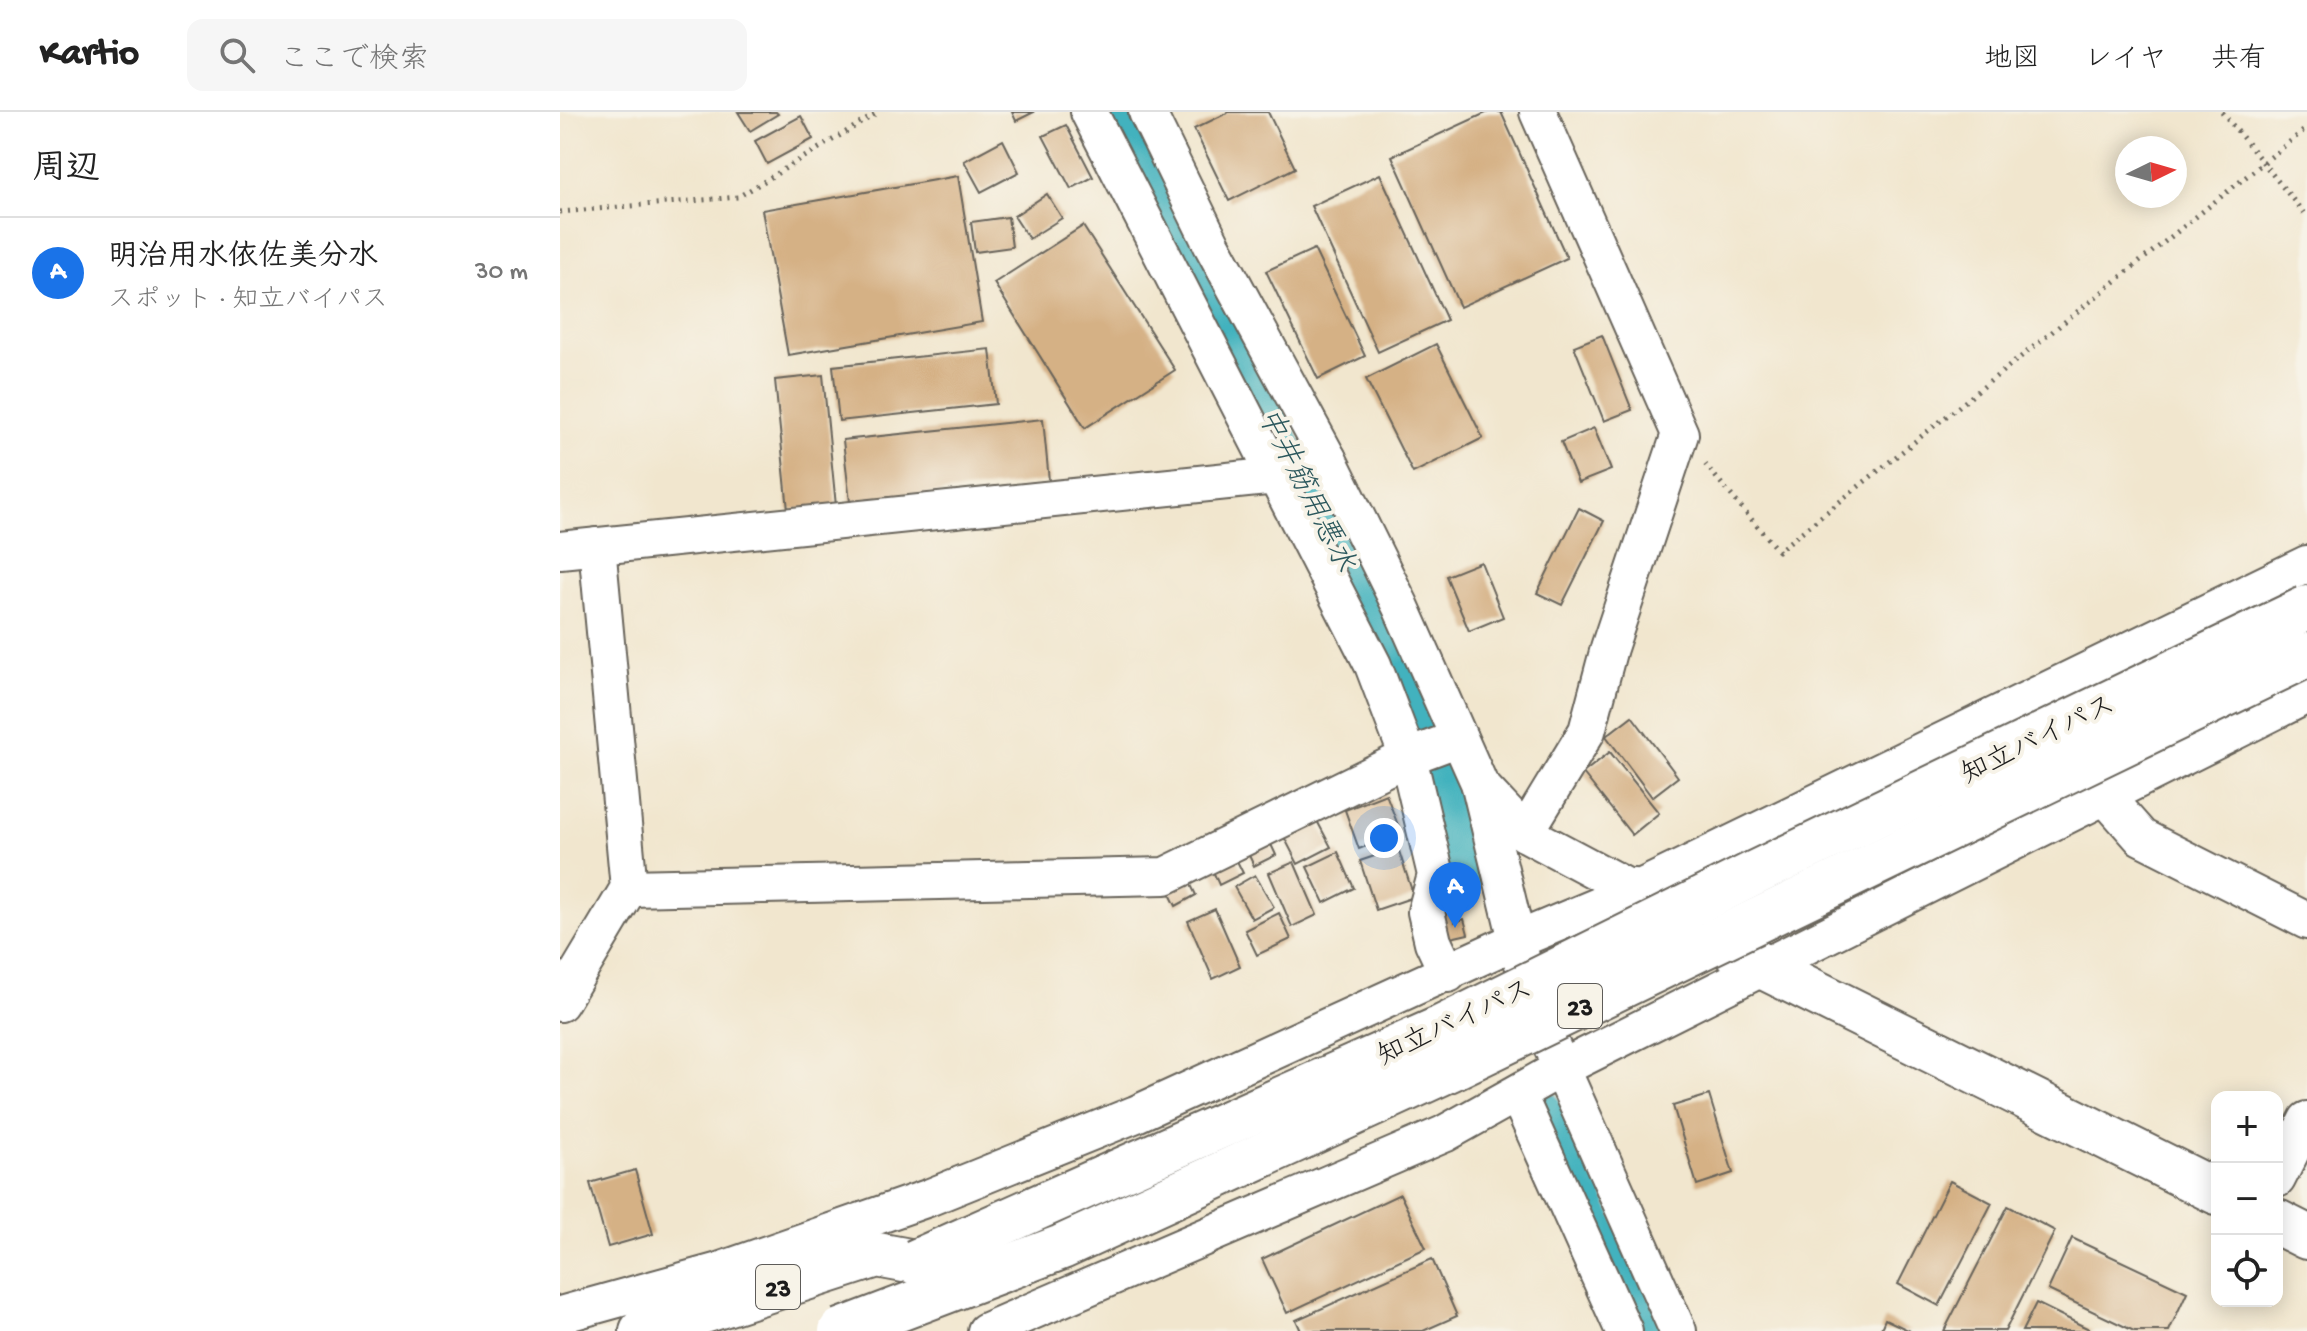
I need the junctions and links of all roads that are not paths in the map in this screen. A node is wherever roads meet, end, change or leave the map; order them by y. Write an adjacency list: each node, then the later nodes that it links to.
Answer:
1 (1089, 112): 5 (street)
2 (1147, 112): 4 (street)
3 (1538, 112): 16 (street)
4 (1328, 459): 5 (street); 13 (street)
5 (1276, 476): 6 (street); 13 (street)
6 (597, 546): 7 (street); 17 (street)
7 (560, 550)
8 (2307, 564): 11 (street)
9 (2307, 608): 31 (main road, 知立バイパス / 23, bridge)
10 (2307, 655): 35 (main road, 知立バイパス / 23, bridge)
11 (2043, 692): 15 (street); 18 (street)
12 (2307, 695): 15 (street)
13 (1433, 748): 14 (street); 17 (street); 22 (street)
14 (1480, 785): 16 (street); 20 (street)
15 (2103, 794): 19 (street); 21 (street)
16 (1525, 833): 18 (street)
17 (629, 888): 23 (street)
18 (1634, 891): 20 (street); 21 (main road)
19 (2307, 921)
20 (1515, 941): 22 (street); 24 (street)
21 (1764, 967): 24 (street); 28 (main road)
22 (1448, 974): 32 (street)
23 (560, 1003)
24 (1560, 1069): 25 (street); 38 (street)
25 (1518, 1095): 36 (street); 37 (street)
26 (2307, 1120): 27 (street)
27 (2283, 1167)
28 (2211, 1189)
29 (2283, 1225): 30 (main road)
30 (2307, 1237)
31 (915, 1262): 33 (main road, 23); 34 (main road, 知立バイパス / 23)
32 (560, 1315)
33 (642, 1331)
34 (713, 1331)
35 (841, 1331)
36 (986, 1331)
37 (1624, 1331)
38 (1678, 1331)

